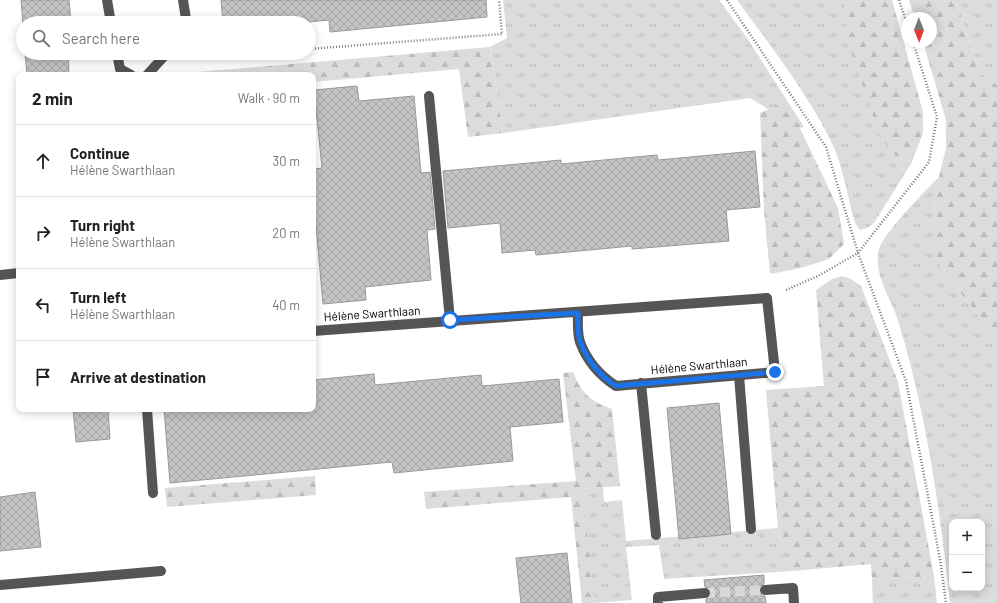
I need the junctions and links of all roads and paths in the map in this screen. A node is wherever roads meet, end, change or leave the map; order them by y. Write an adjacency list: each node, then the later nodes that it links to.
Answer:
1 (107, 0): 7 (street)
2 (183, 0): 8 (street)
3 (499, 0): 9 (path)
4 (727, 0): 16 (path)
5 (899, 0): 6 (path)
6 (903, 12)
7 (110, 16)
8 (186, 16)
9 (316, 48)
10 (915, 48): 16 (path)
11 (118, 60): 13 (street)
12 (161, 60): 14 (street)
13 (126, 72)
14 (150, 72)
15 (429, 96): 21 (street)
16 (858, 253): 19 (path); 35 (path)
17 (16, 273): 18 (street)
18 (0, 275)
19 (767, 298): 20 (street, Hélène Swarthlaan); 23 (street, Hélène Swarthlaan)
20 (578, 313): 21 (street, Hélène Swarthlaan); 24 (street, Hélène Swarthlaan)
21 (450, 320): 22 (street, Hélène Swarthlaan)
22 (316, 331)
23 (739, 375): 24 (street, Hélène Swarthlaan); 27 (street)
24 (641, 383): 28 (street)
25 (147, 412): 26 (street)
26 (152, 493)
27 (751, 529)
28 (656, 535)
29 (161, 571): 30 (street)
30 (0, 585)
31 (765, 590): 34 (street)
32 (705, 593): 33 (street)
33 (658, 603)
34 (794, 603)
35 (946, 603)

